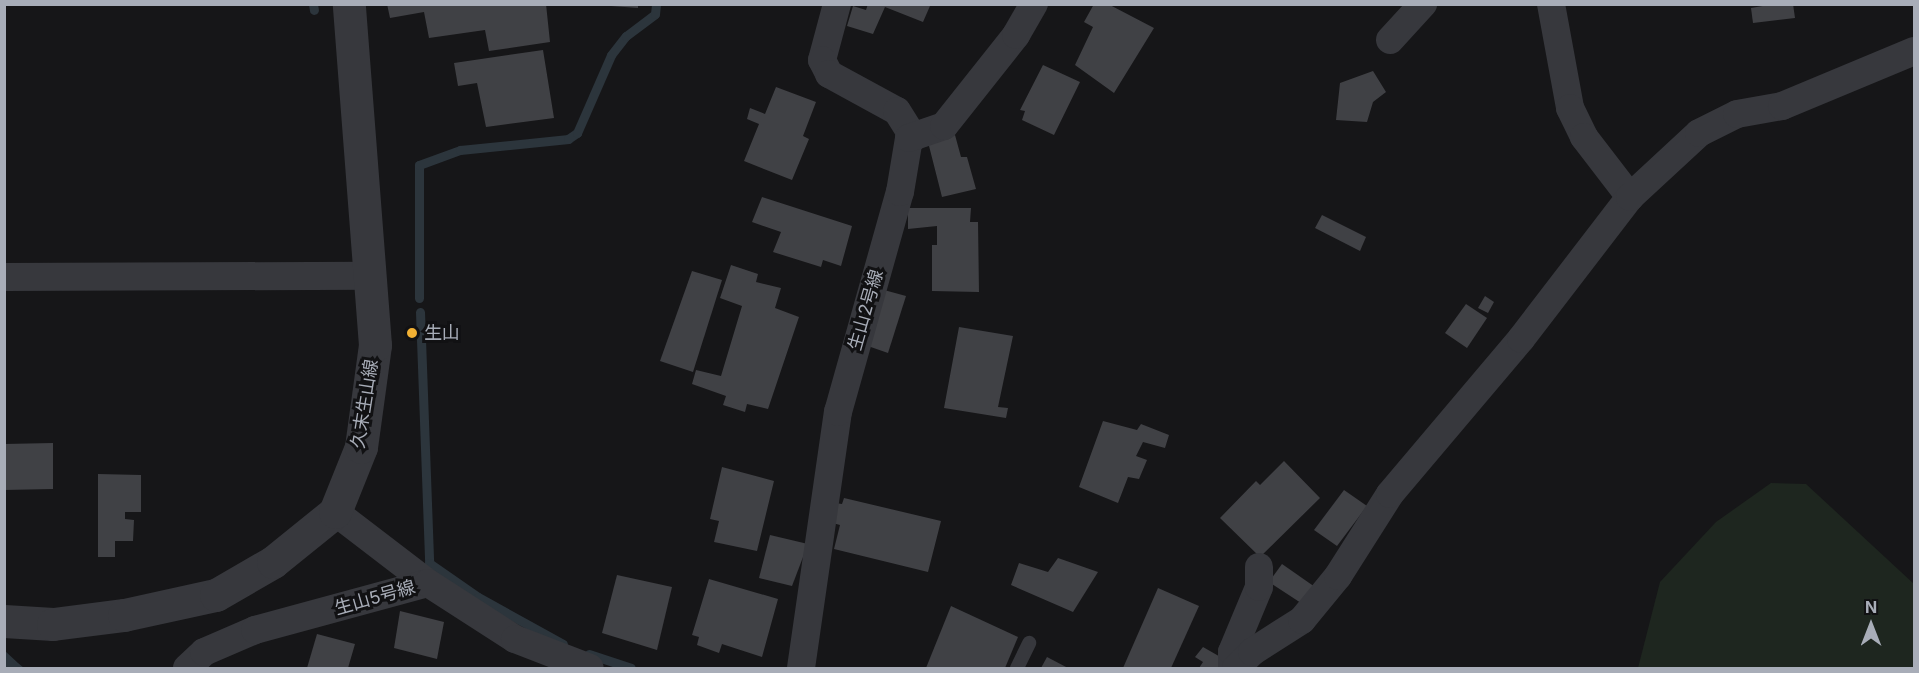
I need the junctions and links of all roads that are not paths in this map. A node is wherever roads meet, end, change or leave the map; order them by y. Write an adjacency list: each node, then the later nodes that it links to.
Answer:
1 (349, 4): 10 (street, 久末生山線)
2 (837, 4): 8 (street)
3 (1034, 4): 8 (street)
4 (1423, 4): 6 (street)
5 (1551, 4): 9 (street)
6 (1390, 40)
7 (1914, 51): 9 (street)
8 (914, 137): 19 (street, 生山2号線)
9 (1630, 197): 21 (street)
10 (370, 276): 11 (street); 12 (street, 久末生山線)
11 (4, 277)
12 (335, 512): 14 (street); 15 (street, 久末生山線)
13 (1259, 567): 21 (street)
14 (428, 583): 17 (street, 生山5号線); 18 (street, 生山5号線)
15 (4, 621)
16 (1029, 643): 20 (lane)
17 (187, 669)
18 (590, 669)
19 (801, 669)
20 (1017, 669)
21 (1234, 669)

